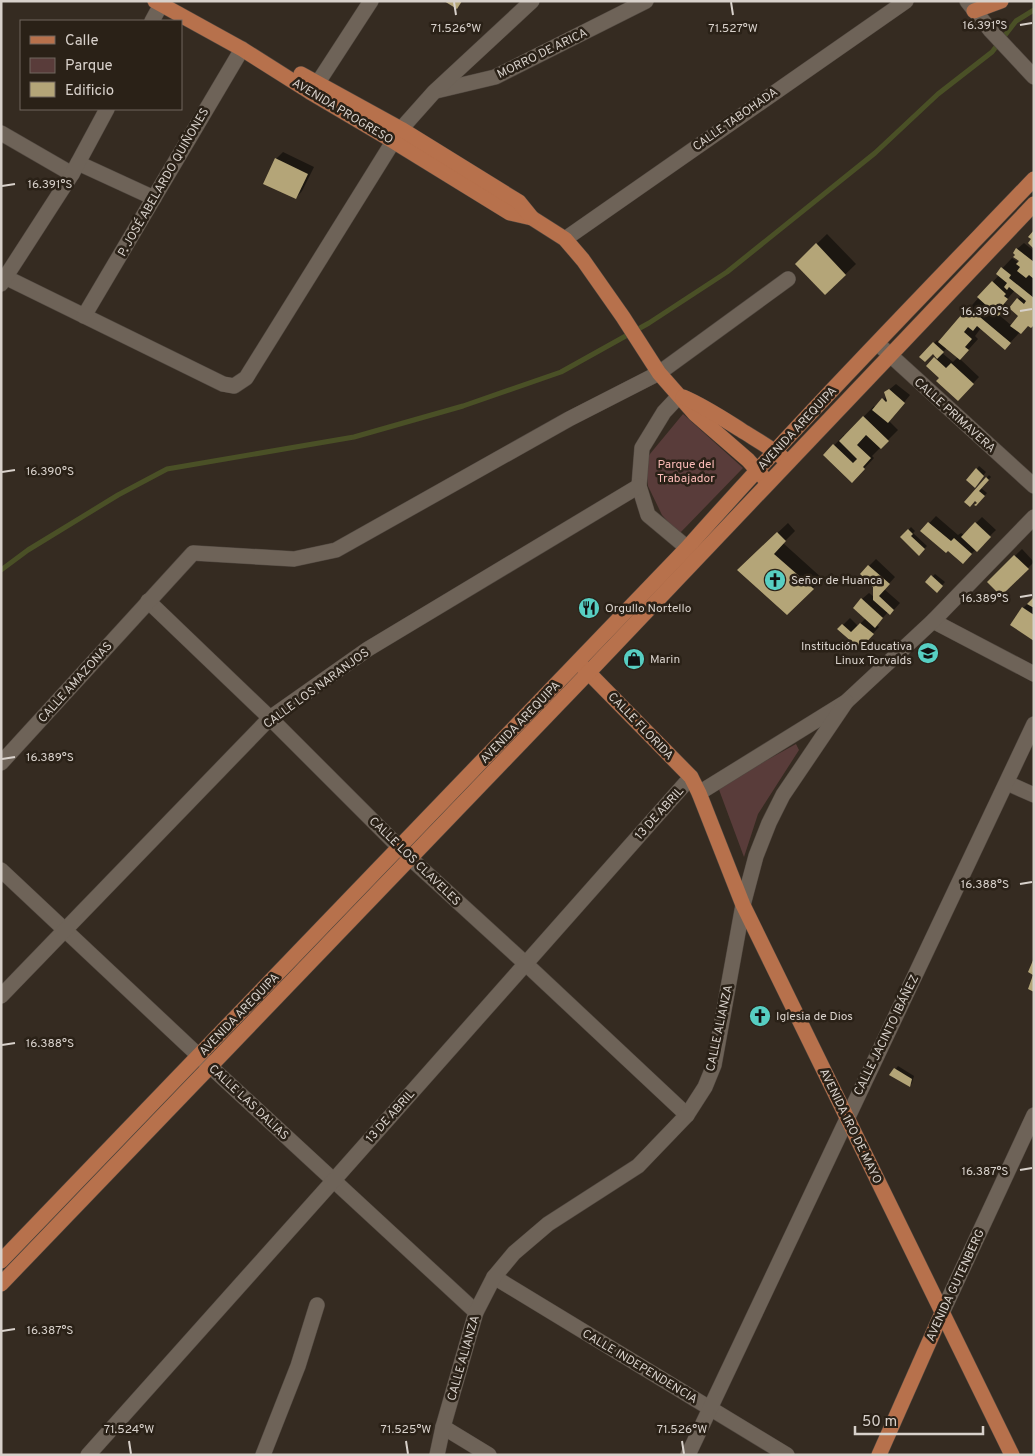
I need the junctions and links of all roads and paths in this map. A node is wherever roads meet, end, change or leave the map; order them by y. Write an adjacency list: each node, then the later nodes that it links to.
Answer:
1 (371, 1): 11 (street)
2 (532, 1): 12 (street)
3 (646, 1): 12 (street, MORRO DE ARICA)
4 (906, 1): 20 (street, CALLE TABOHADA)
5 (1001, 1): 7 (main road)
6 (164, 2): 8 (street); 9 (main road, AVENIDA PROGRESO); 11 (main road, AVENIDA PROGRESO)
7 (971, 6): 10 (street)
8 (153, 20)
9 (242, 49): 11 (main road, AVENIDA PROGRESO); 18 (street, P. JOSÉ ABELARDO QUIÑONES)
10 (1034, 77)
11 (314, 88): 15 (main road, AVENIDA PROGRESO)
12 (434, 92): 15 (street)
13 (105, 110): 16 (street)
14 (1, 133): 16 (street)
15 (397, 135): 20 (main road, AVENIDA PROGRESO); 23 (street)
16 (75, 168): 18 (street); 22 (street)
17 (1034, 180): 24 (main road, AVENIDA AREQUIPA)
18 (154, 198): 23 (street, P. JOSÉ ABELARDO QUIÑONES)
19 (1034, 204): 25 (main road, AVENIDA AREQUIPA)
20 (565, 238): 26 (main road, AVENIDA PROGRESO)
21 (788, 279): 26 (street)
22 (3, 281): 23 (street)
23 (84, 316)
24 (877, 343): 25 (street, CALLE PRIMAVERA); 28 (main road, AVENIDA AREQUIPA)
25 (890, 354): 29 (main road, AVENIDA AREQUIPA); 33 (street, CALLE PRIMAVERA)
26 (656, 370): 27 (main road, AVENIDA PROGRESO); 36 (street, CALLE AMAZONAS)
27 (679, 396): 28 (main road, AVENIDA PROGRESO); 30 (main road, AVENIDA PROGRESO); 32 (street)
28 (775, 451): 29 (main road, AVENIDA PROGRESO); 30 (main road, AVENIDA AREQUIPA)
29 (787, 463): 31 (main road, AVENIDA AREQUIPA)
30 (757, 470): 31 (main road, AVENIDA PROGRESO); 35 (main road, AVENIDA AREQUIPA)
31 (768, 483): 35 (main road, AVENIDA AREQUIPA)
32 (639, 486): 35 (street); 41 (street, CALLE LOS NARANJOS)
33 (1034, 486)
34 (1034, 517): 37 (street, CALLE ALIANZA)
35 (693, 552): 38 (main road, AVENIDA AREQUIPA)
36 (148, 601): 41 (street, CALLE LOS CLAVELES); 43 (street, CALLE AMAZONAS)
37 (933, 621): 39 (street); 40 (street, CALLE ALIANZA)
38 (583, 667): 44 (main road, CALLE FLORIDA); 48 (main road, AVENIDA AREQUIPA)
39 (1034, 674)
40 (846, 702): 46 (street, CALLE ALIANZA); 50 (street, CALLE ALIANZA)
41 (270, 718): 48 (street, CALLE LOS CLAVELES); 51 (street, CALLE LOS NARANJOS)
42 (1034, 724): 45 (street, CALLE JACINTO IBÁÑEZ)
43 (1, 763)
44 (691, 777): 46 (main road, CALLE FLORIDA); 52 (street, 13 DE ABRIL)
45 (1006, 783): 47 (street); 58 (street, CALLE JACINTO IBÁÑEZ)
46 (699, 793): 50 (main road, AVENIDA 1RO DE MAYO)
47 (1034, 795)
48 (405, 853): 52 (street, CALLE LOS CLAVELES); 54 (main road, AVENIDA AREQUIPA); 55 (main road, AVENIDA AREQUIPA)
49 (1, 870): 51 (street, CALLE LAS DALIAS)
50 (743, 904): 56 (street, CALLE ALIANZA); 58 (main road, AVENIDA 1RO DE MAYO)
51 (64, 930): 53 (street, CALLE LOS NARANJOS); 54 (street, CALLE LAS DALIAS)
52 (526, 964): 56 (street, CALLE LOS CLAVELES); 59 (street, 13 DE ABRIL)
53 (1, 996)
54 (199, 1056): 55 (street, CALLE LAS DALIAS); 60 (main road, AVENIDA AREQUIPA)
55 (211, 1066): 59 (street, CALLE LAS DALIAS); 62 (main road, AVENIDA AREQUIPA)
56 (687, 1115): 61 (street, CALLE ALIANZA)
57 (1034, 1115): 65 (street, AVENIDA GUTENBERG)
58 (846, 1118): 65 (main road, AVENIDA 1RO DE MAYO); 66 (street, CALLE JACINTO IBÁÑEZ)
59 (334, 1180): 64 (street, CALLE LAS DALIAS); 68 (street, 13 DE ABRIL)
60 (1, 1261)
61 (494, 1277): 64 (street, CALLE ALIANZA); 66 (street, CALLE INDEPENDENCIA)
62 (1, 1284)
63 (317, 1305): 69 (street)
64 (476, 1312): 67 (street, CALLE ALIANZA)
65 (942, 1313): 74 (main road, AVENIDA GUTENBERG); 75 (main road, AVENIDA 1RO DE MAYO)
66 (710, 1408): 72 (street, CALLE JACINTO IBÁÑEZ); 73 (street, CALLE INDEPENDENCIA)
67 (443, 1426): 70 (street, CALLE ALIANZA); 71 (street)
68 (88, 1455)
69 (263, 1455)
70 (436, 1455)
71 (489, 1455)
72 (688, 1455)
73 (787, 1455)
74 (879, 1455)
75 (1012, 1455)

